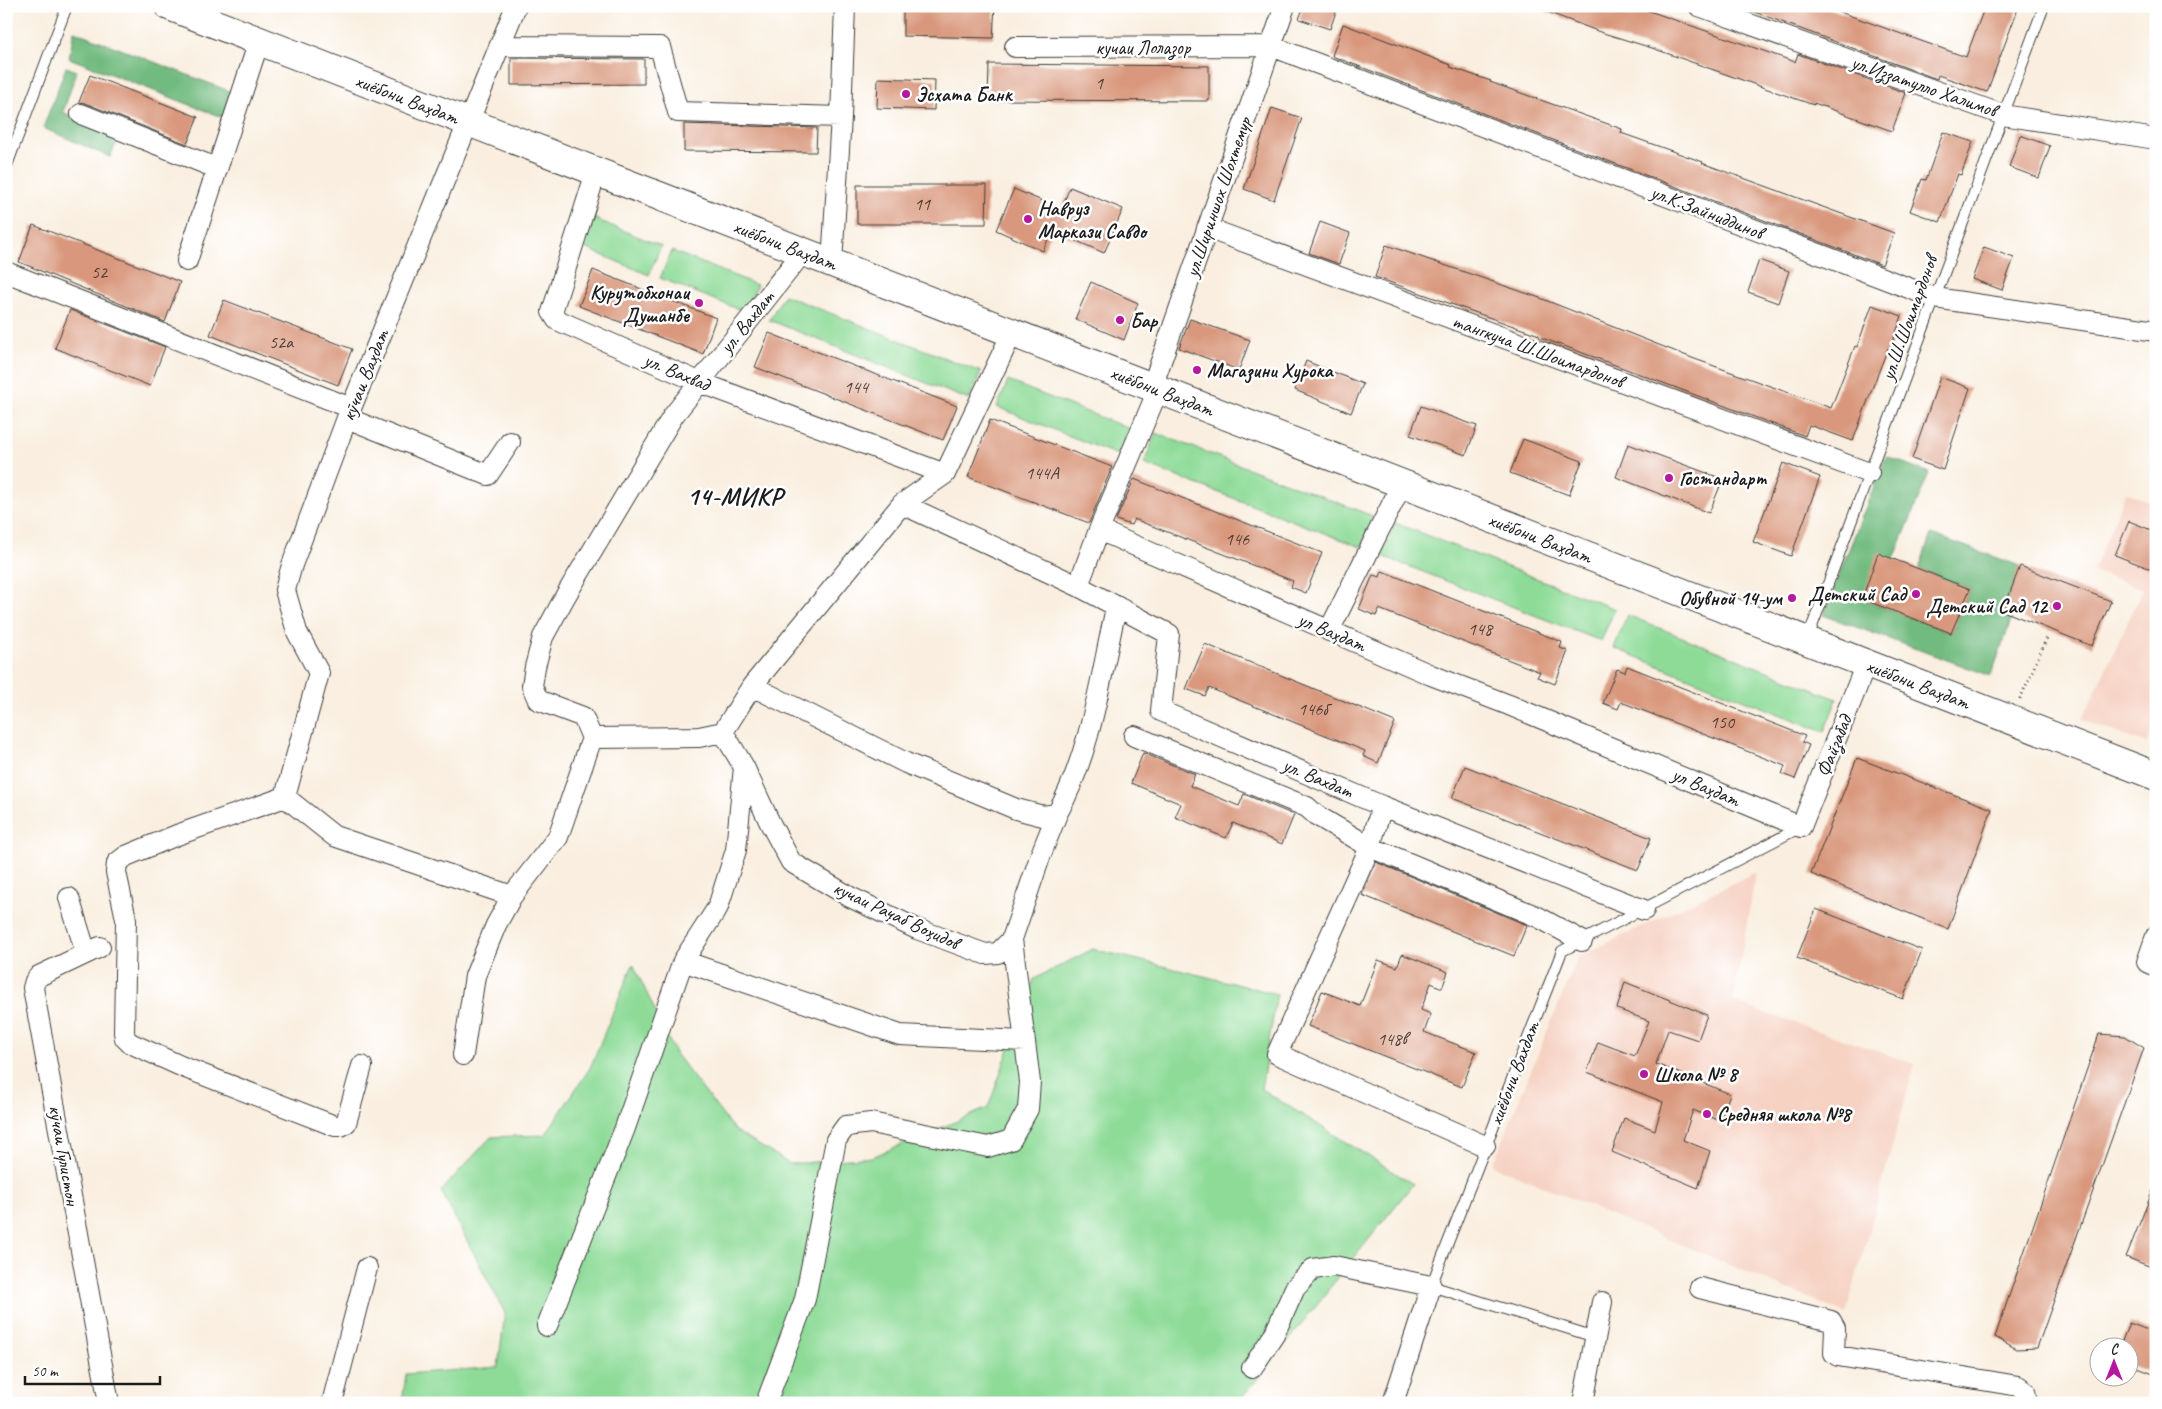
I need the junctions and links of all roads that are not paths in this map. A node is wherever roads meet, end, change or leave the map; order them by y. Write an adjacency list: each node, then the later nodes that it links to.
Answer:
1 (67, 6): 17 (lane)
2 (169, 6): 9 (main road, хиёбони Ваҳдат)
3 (516, 6): 8 (street)
4 (845, 6): 12 (street)
5 (1285, 6): 10 (street, ул.Шириншох Шохтемур)
6 (1699, 6): 14 (street, ул.Иззатулло Халимов)
7 (2044, 6): 14 (lane, ул.Ш.Шоимардонов)
8 (502, 40): 12 (street); 15 (street, кӯчаи Ваҳдат)
9 (259, 41): 15 (main road, хиёбони Ваҳдат); 18 (street)
10 (1271, 46): 11 (street, кучаи Лолазор); 20 (street, ул.Шириншох Шохтемур); 25 (street, ул.К.Зайниддинов)
11 (1015, 47)
12 (841, 112): 23 (street)
13 (81, 114): 18 (street)
14 (2003, 114): 16 (street, ул.Иззатулло Халимов); 25 (lane, ул.Ш.Шоимардонов)
15 (469, 123): 19 (main road, хиёбони Ваҳдат); 30 (street, кӯчаи Ваҳдат)
16 (2156, 139)
17 (6, 168)
18 (216, 168): 22 (street)
19 (596, 172): 21 (main road, хиёбони Ваҳдат); 28 (street, ул. Вахвад)
20 (1207, 228): 29 (street, ул.Шириншох Шохтемур); 32 (street, тангкуча Ш.Шоимардонов)
21 (803, 252): 23 (main road, хиёбони Ваҳдат); 28 (street, ул. Вахдат)
22 (187, 260)
23 (832, 263): 27 (main road, хиёбони Ваҳдат)
24 (6, 272): 30 (street)
25 (1935, 298): 26 (street, ул.К.Зайниддинов); 32 (lane, ул.Ш.Шоимардонов)
26 (2156, 331)
27 (1012, 333): 29 (main road, хиёбони Ваҳдат); 33 (street)
28 (699, 382): 33 (street, ул. Вахвад); 45 (street, ул. Вахдат)
29 (1155, 388): 34 (main road, хиёбони Ваҳдат); 36 (street)
30 (349, 413): 31 (street); 48 (street, кӯчаи Ваҳдат)
31 (510, 442)
32 (1870, 473): 40 (lane, ул.Ш.Шоимардонов)
33 (945, 474): 35 (street)
34 (1402, 484): 39 (street); 40 (main road, хиёбони Ваҳдат)
35 (902, 504): 37 (street); 42 (street)
36 (1099, 530): 37 (street); 39 (street, ул Ваҳдат)
37 (1078, 586): 38 (street, ул. Вахдат)
38 (1116, 608): 49 (street, ул. Вахдат); 50 (street)
39 (1329, 631): 51 (street, ул Ваҳдат)
40 (1807, 641): 41 (main road, хиёбони Ваҳдат)
41 (1866, 664): 47 (main road, хиёбони Ваҳдат); 51 (street, Файзабад)
42 (752, 686): 43 (street); 50 (street)
43 (723, 732): 45 (street); 46 (street, кучаи Раҷаб Воҳидов)
44 (1134, 736): 52 (street)
45 (592, 738): 53 (street)
46 (744, 767): 57 (street, кучаи Раҷаб Воҳидов); 59 (street)
47 (2156, 776)
48 (285, 797): 53 (street); 63 (street)
49 (1382, 806): 52 (street); 55 (street, ул. Вахдат)
50 (1057, 814): 57 (street)
51 (1801, 827): 55 (lane, хиёбони Вахдат)
52 (1370, 847): 58 (street); 64 (street)
53 (512, 896): 62 (street)
54 (69, 898): 72 (street, кӯчаи Гулистон)
55 (1644, 910): 58 (lane, хиёбони Вахдат)
56 (2156, 936): 60 (street)
57 (1012, 938): 61 (street)
58 (1582, 941): 64 (lane, хиёбони Вахдат)
59 (683, 961): 61 (street); 69 (street)
60 (2156, 966)
61 (1025, 1041): 74 (street)
62 (463, 1055)
63 (362, 1066)
64 (1485, 1146): 66 (lane, хиёбони Вахдат)
65 (367, 1268): 73 (street)
66 (1431, 1286): 70 (lane); 71 (street); 75 (street)
67 (1700, 1288): 77 (street)
68 (1602, 1302): 70 (street)
69 (547, 1326)
70 (1595, 1337): 76 (street)
71 (1252, 1368)
72 (109, 1403)
73 (332, 1403)
74 (766, 1403)
75 (1393, 1403)
76 (1583, 1403)
77 (2027, 1403)

